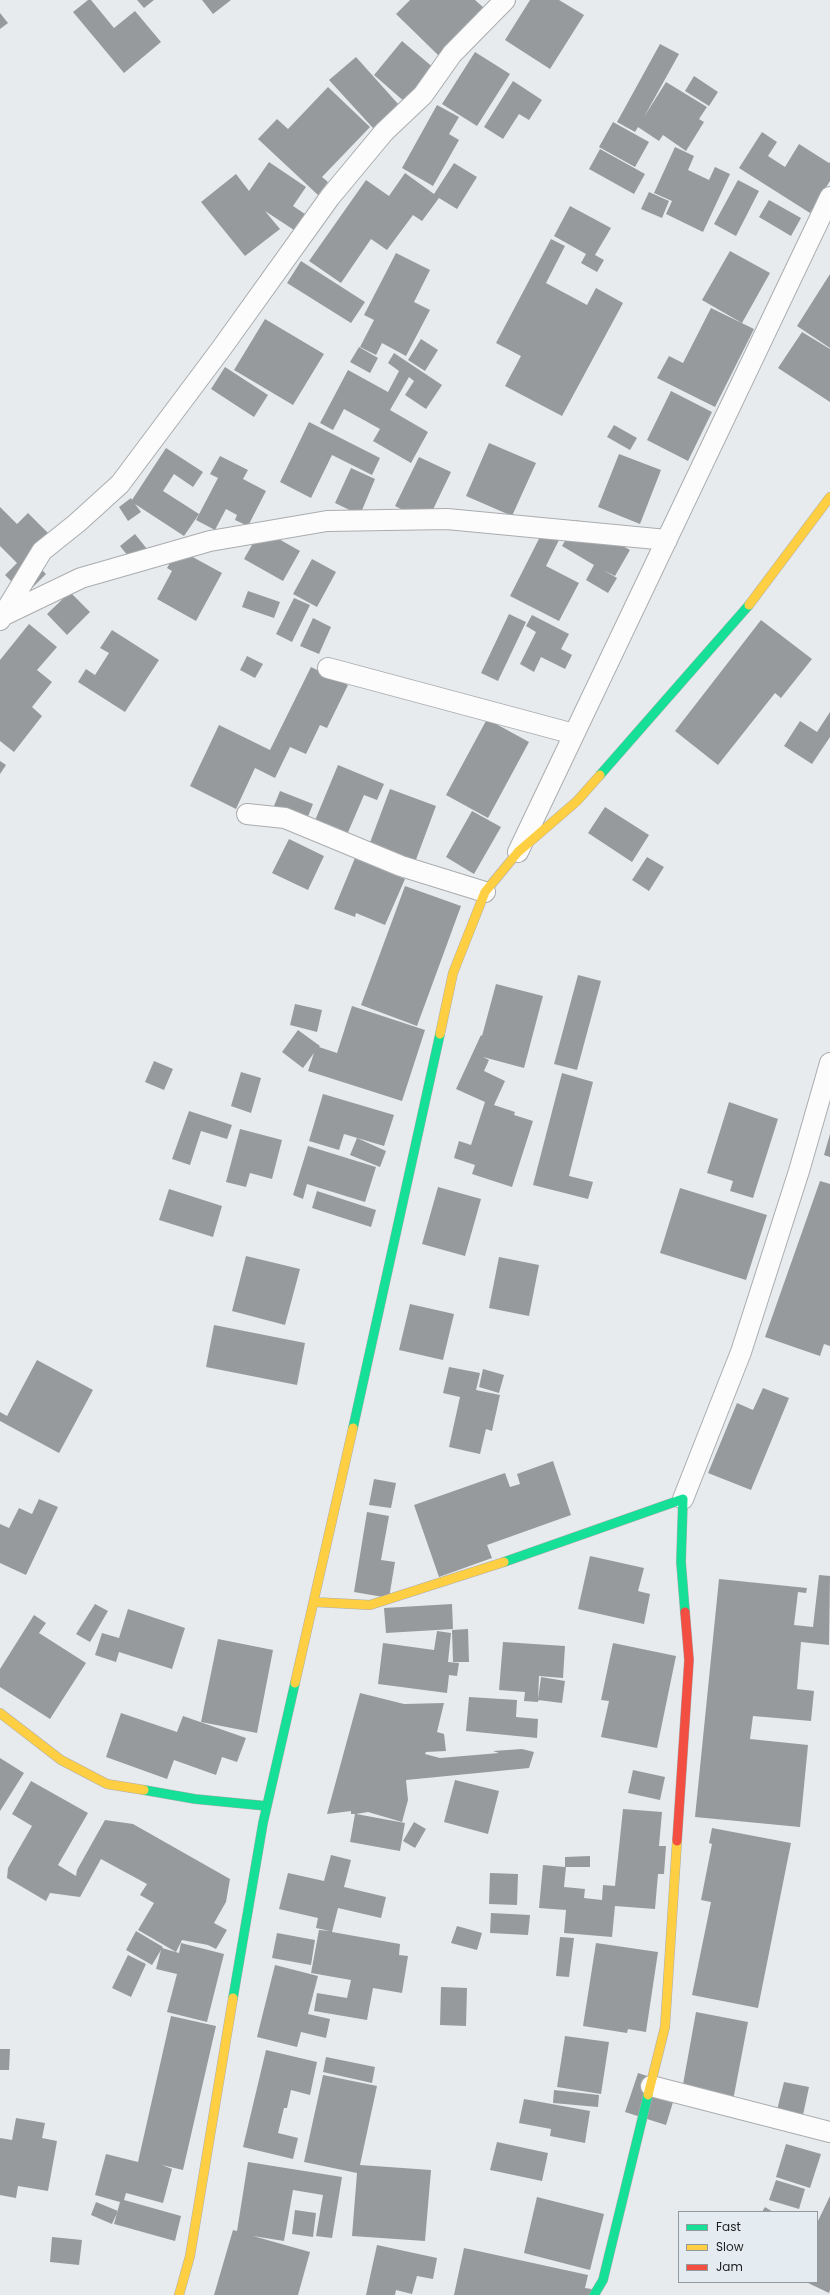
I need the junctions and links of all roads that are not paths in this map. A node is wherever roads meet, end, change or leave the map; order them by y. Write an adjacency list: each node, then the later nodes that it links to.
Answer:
1 (505, 0): 5 (street)
2 (830, 197): 4 (street)
3 (830, 497): 9 (main road)
4 (667, 540): 5 (street); 7 (street)
5 (1, 618)
6 (328, 668): 7 (street)
7 (574, 734): 9 (street)
8 (247, 814): 10 (street)
9 (518, 852): 10 (main road)
10 (485, 892): 13 (main road)
11 (830, 1063): 12 (street)
12 (683, 1499): 13 (main road); 16 (main road)
13 (314, 1602): 15 (main road)
14 (0, 1713): 15 (main road)
15 (267, 1806): 18 (main road)
16 (651, 2086): 17 (street); 19 (main road)
17 (830, 2132)
18 (179, 2295)
19 (594, 2295)

